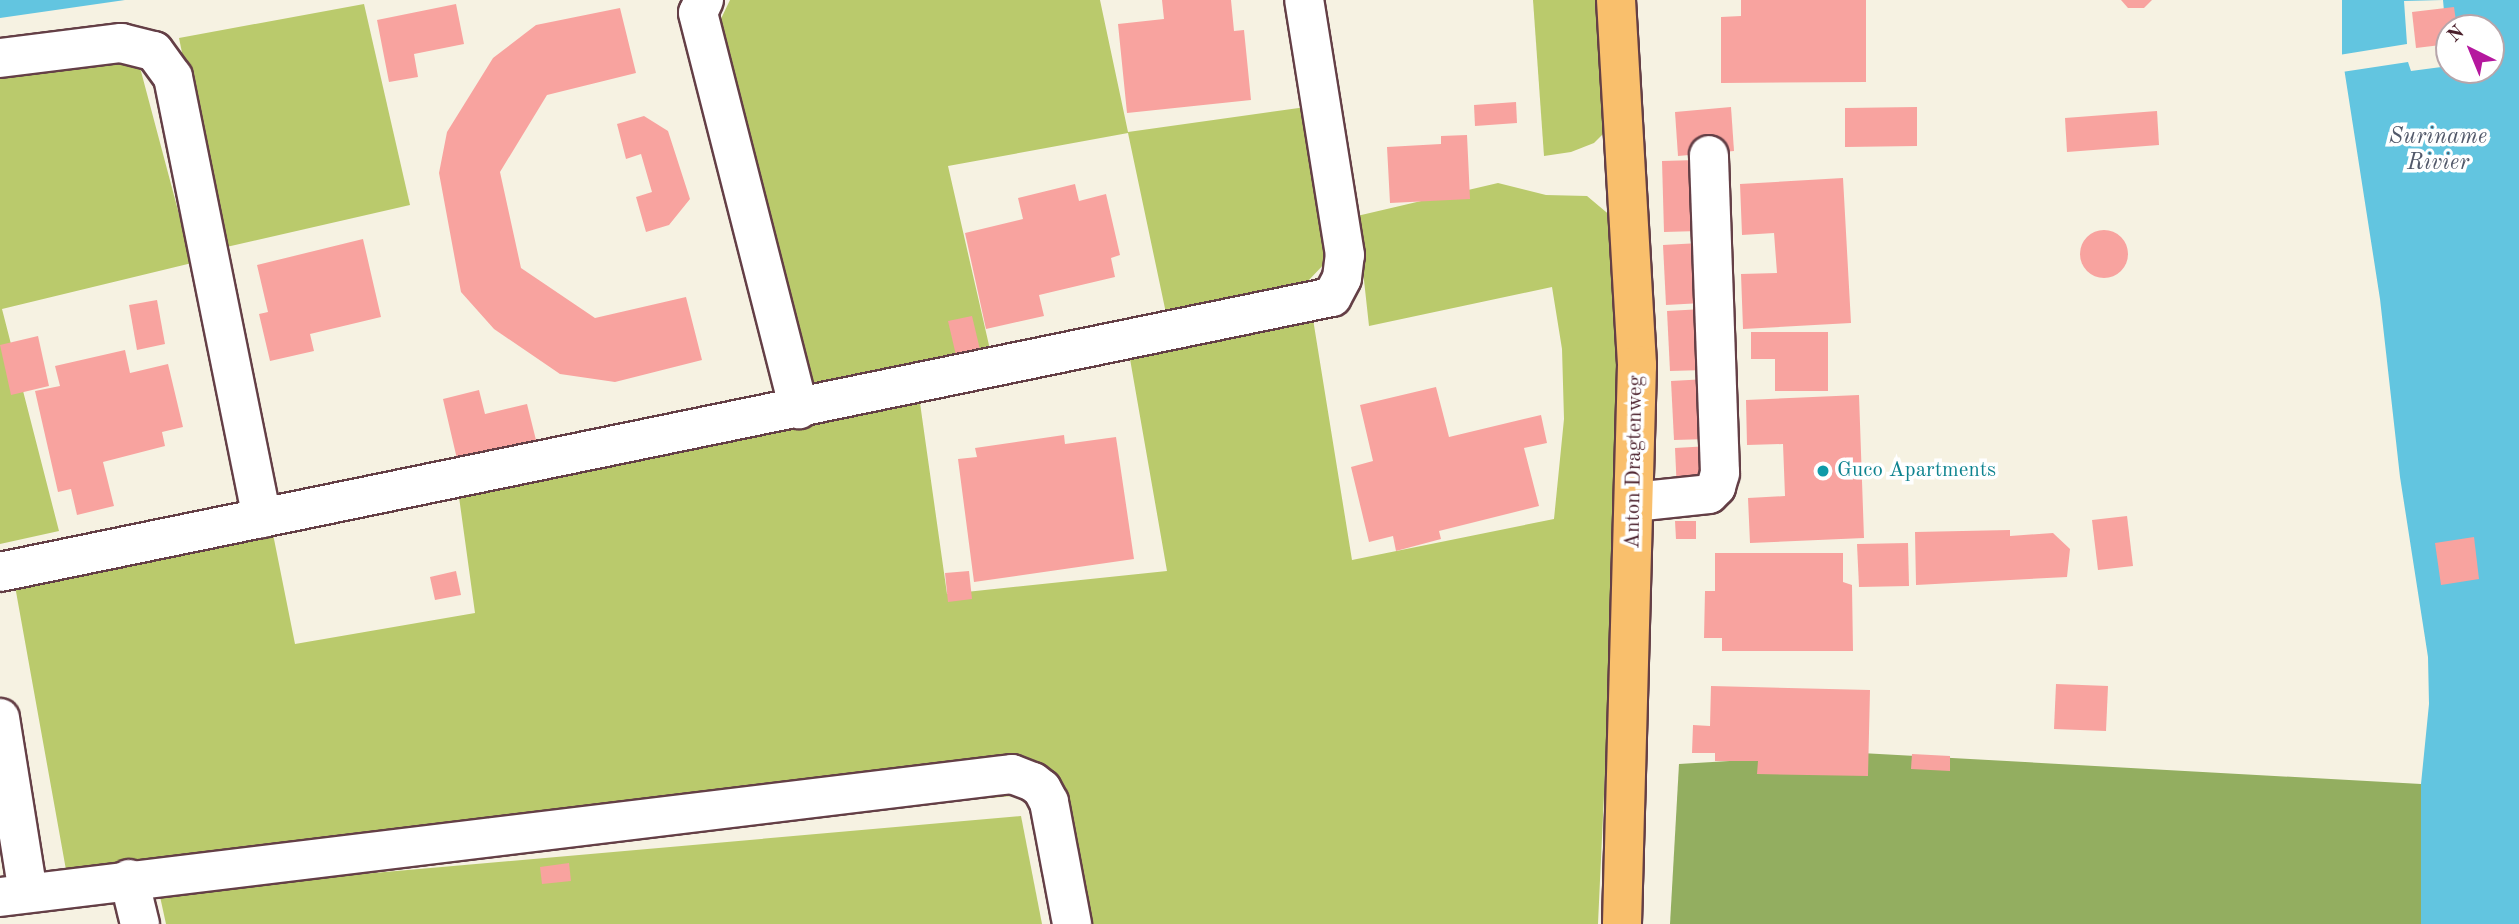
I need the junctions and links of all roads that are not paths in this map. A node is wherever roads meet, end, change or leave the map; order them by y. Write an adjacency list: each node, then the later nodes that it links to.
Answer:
1 (704, 0): 6 (street)
2 (1304, 0): 6 (street)
3 (1616, 0): 7 (main road, Anton Dragtenweg)
4 (0, 58): 8 (street)
5 (1709, 155): 7 (street)
6 (799, 409): 8 (street)
7 (1634, 502): 15 (main road, Anton Dragtenweg)
8 (262, 518): 9 (street)
9 (0, 572)
10 (0, 718): 12 (street)
11 (129, 879): 12 (street); 13 (street); 14 (street)
12 (14, 895)
13 (140, 924)
14 (1072, 924)
15 (1622, 924)

